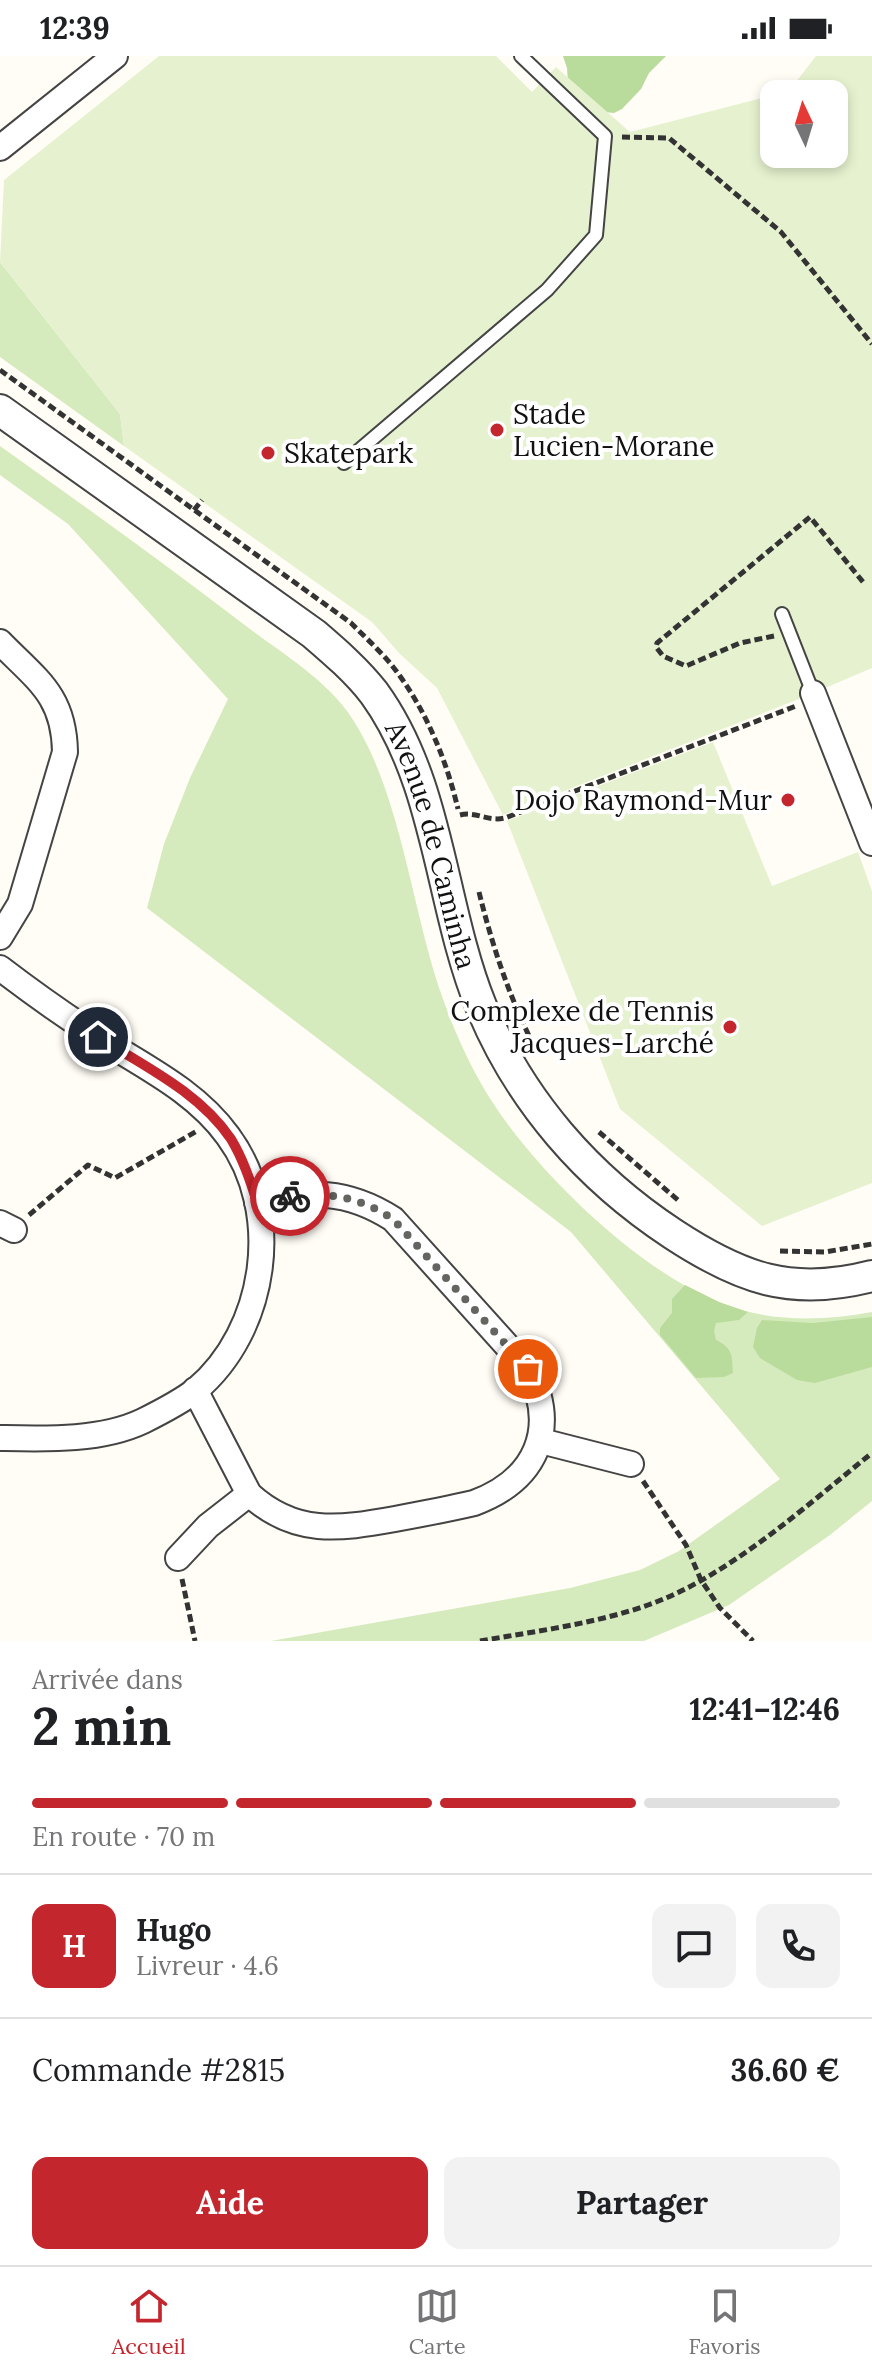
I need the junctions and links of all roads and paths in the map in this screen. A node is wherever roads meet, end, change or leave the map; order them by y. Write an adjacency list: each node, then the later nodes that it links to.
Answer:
1 (115, 56): 4 (street)
2 (521, 56): 3 (lane)
3 (605, 136): 5 (path); 8 (lane)
4 (0, 148)
5 (872, 344)
6 (0, 410): 23 (street, Avenue de Caminha)
7 (0, 430): 24 (street, Avenue de Caminha)
8 (344, 463)
9 (202, 500): 10 (path)
10 (194, 510)
11 (863, 582): 13 (path)
12 (782, 614): 13 (lane)
13 (791, 636): 15 (lane)
14 (0, 642): 18 (street)
15 (814, 696): 16 (path); 17 (street)
16 (460, 815)
17 (872, 843)
18 (0, 937)
19 (0, 968): 20 (street)
20 (216, 1121): 21 (street); 22 (path)
21 (257, 1202): 25 (street); 27 (street)
22 (7, 1226)
23 (872, 1276)
24 (872, 1293)
25 (195, 1390): 26 (street); 30 (street)
26 (0, 1438)
27 (541, 1441): 29 (street); 30 (street)
28 (872, 1453): 32 (path)
29 (631, 1464): 32 (path)
30 (249, 1494): 31 (street)
31 (178, 1558): 33 (path)
32 (701, 1580): 34 (path); 35 (path)
33 (195, 1641)
34 (480, 1641)
35 (753, 1641)

